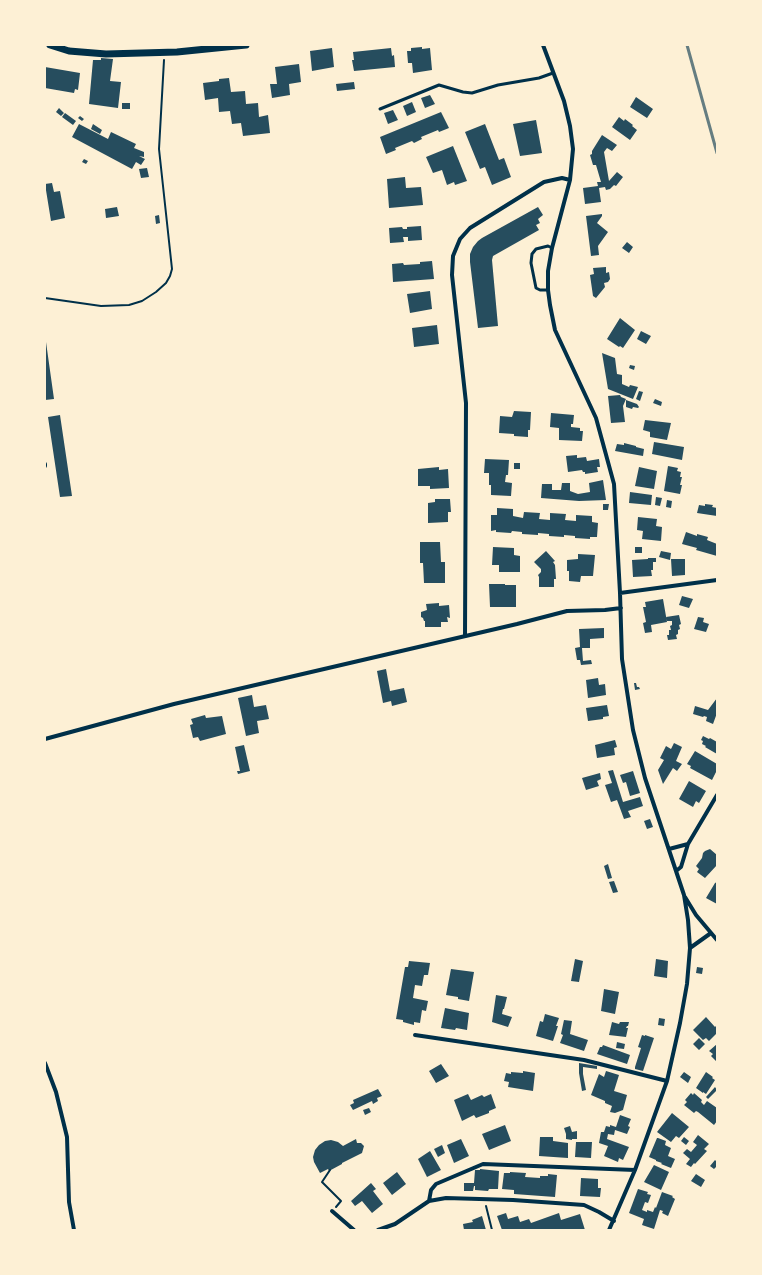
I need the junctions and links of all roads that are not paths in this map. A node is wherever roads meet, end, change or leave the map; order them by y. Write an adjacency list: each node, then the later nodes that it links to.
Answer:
1 (50, 45): 4 (street)
2 (246, 45): 4 (street)
3 (543, 45): 5 (street)
4 (177, 49)
5 (553, 73): 6 (lane); 7 (street)
6 (380, 109)
7 (570, 180): 8 (street); 13 (street)
8 (552, 248): 9 (street); 9 (lane)
9 (548, 290): 11 (street)
10 (717, 579): 11 (street)
11 (620, 593): 12 (street)
12 (621, 608): 13 (street); 17 (street)
13 (465, 636): 14 (street)
14 (45, 739)
15 (717, 795): 16 (street)
16 (688, 844): 17 (street); 18 (street)
17 (669, 848): 18 (street)
18 (676, 871): 19 (street)
19 (684, 895): 20 (street); 22 (street)
20 (711, 933): 21 (street); 22 (street)
21 (717, 940)
22 (690, 948): 25 (street)
23 (415, 1036): 25 (street)
24 (45, 1063): 30 (street)
25 (667, 1081): 26 (street)
26 (635, 1170): 27 (street); 29 (street)
27 (429, 1201): 29 (street); 32 (street)
28 (332, 1210): 31 (street)
29 (614, 1221): 33 (street)
30 (74, 1230)
31 (354, 1230)
32 (378, 1230)
33 (609, 1230)

